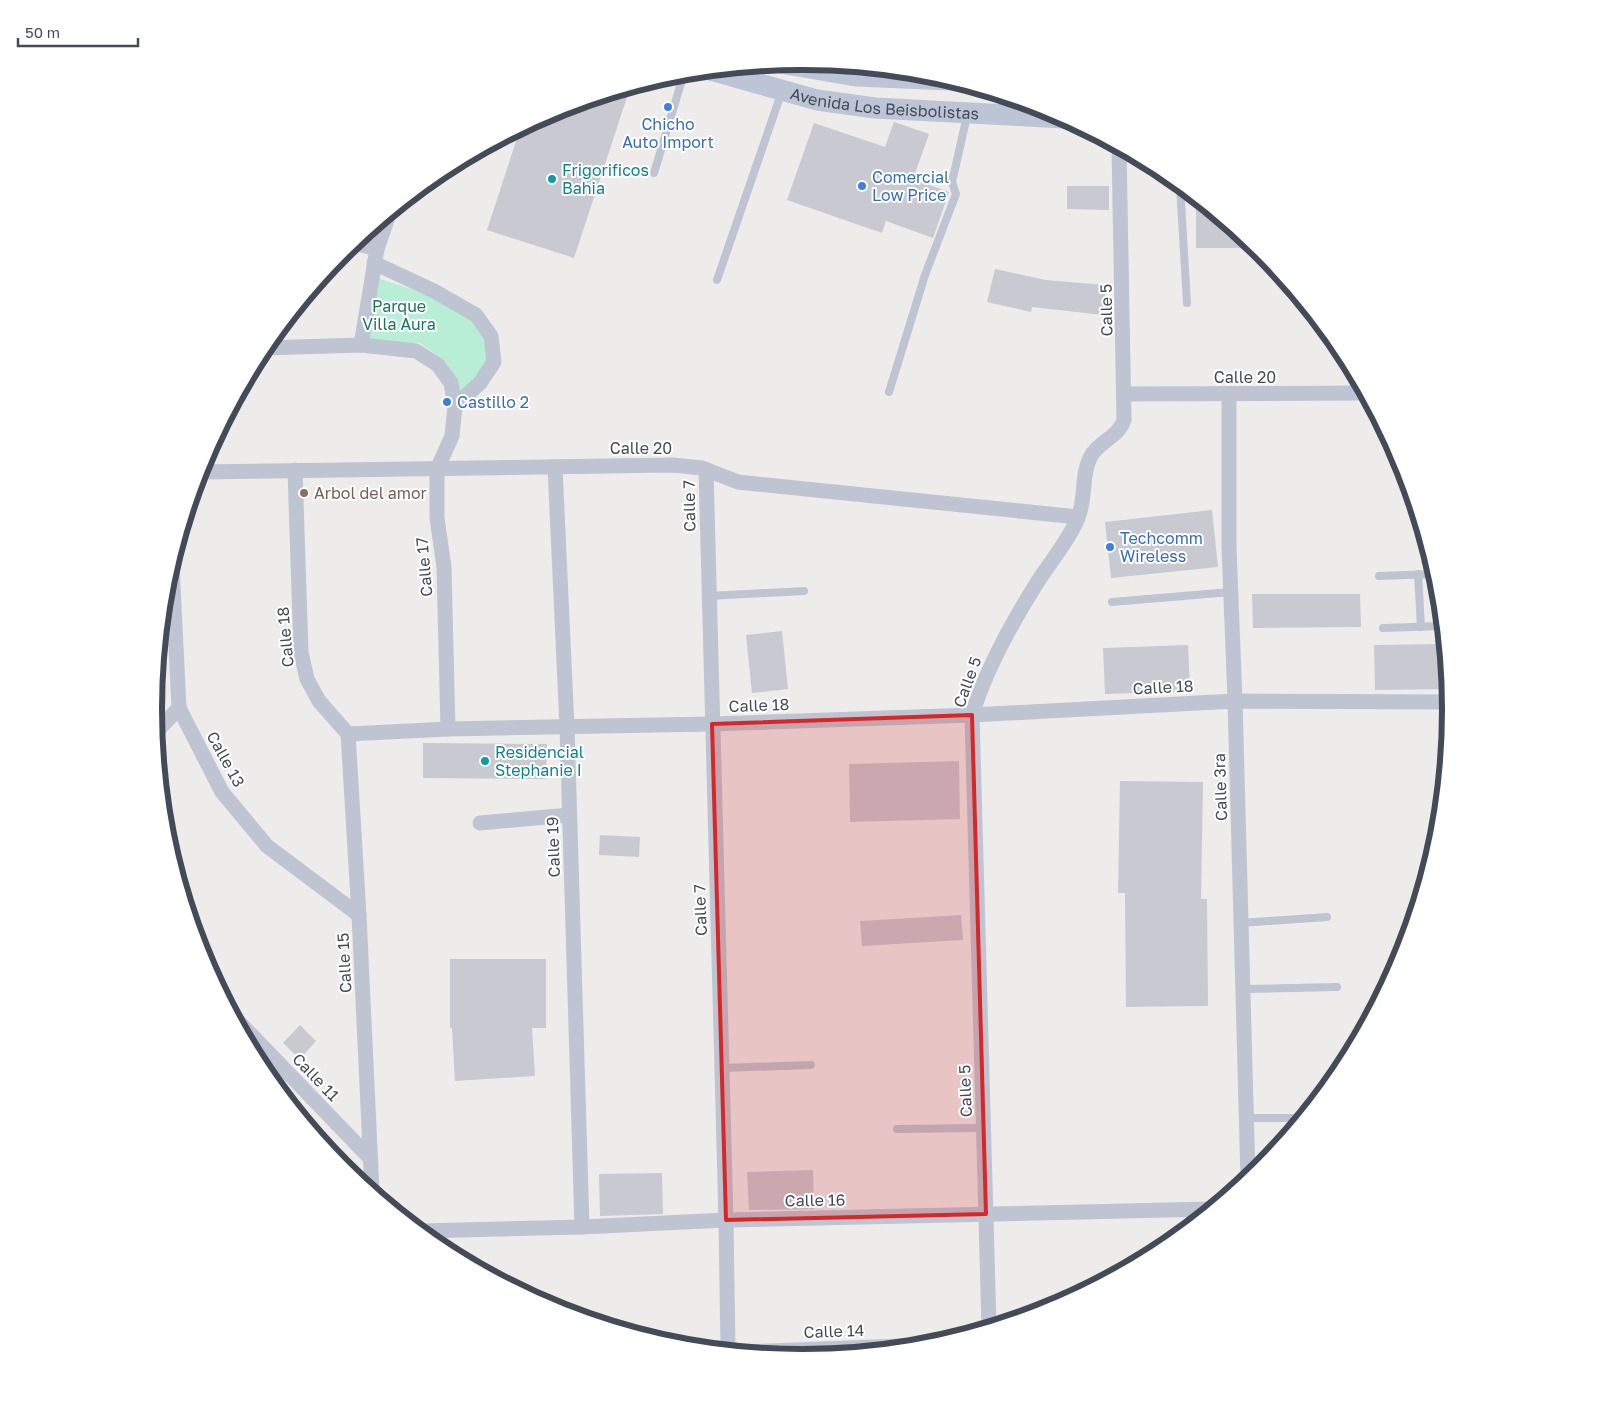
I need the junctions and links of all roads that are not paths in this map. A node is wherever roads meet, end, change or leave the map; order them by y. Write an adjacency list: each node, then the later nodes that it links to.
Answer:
1 (821, 70): 3 (main road, Avenida Los Beisbolistas)
2 (725, 74): 5 (main road, Avenida Los Beisbolistas)
3 (903, 78)
4 (682, 81): 9 (lane)
5 (782, 91): 6 (main road, Avenida Los Beisbolistas); 14 (lane)
6 (968, 114): 7 (main road, Avenida Los Beisbolistas); 18 (lane)
7 (1042, 117)
8 (1119, 154): 20 (street, Calle 5)
9 (654, 173)
10 (1181, 195): 15 (lane)
11 (386, 224): 13 (street)
12 (361, 247): 13 (street)
13 (375, 256): 16 (street); 22 (street)
14 (717, 280)
15 (1187, 303)
16 (361, 345): 17 (street); 22 (street, Calle 17)
17 (275, 348)
18 (889, 392)
19 (1358, 393): 21 (street, Calle 20)
20 (1125, 394): 21 (street, Calle 20); 28 (street, Calle 5)
21 (1229, 394): 33 (street, Calle 3ra)
22 (455, 406): 24 (street, Calle 17)
23 (555, 467): 24 (street, Calle 20); 26 (street, Calle 20); 46 (street, Calle 19)
24 (437, 469): 25 (street, Calle 20); 47 (street, Calle 17)
25 (295, 470): 27 (street, Calle 20); 48 (street, Calle 18)
26 (706, 470): 28 (street, Calle 20); 35 (street, Calle 7)
27 (208, 472)
28 (1078, 518): 43 (street, Calle 5)
29 (1418, 574): 30 (lane); 31 (lane); 38 (lane)
30 (1427, 574)
31 (1379, 576)
32 (804, 591): 35 (lane)
33 (1231, 592): 36 (lane); 40 (street, Calle 3ra)
34 (173, 594): 42 (street, Calle 13)
35 (709, 596): 44 (street, Calle 7)
36 (1112, 602)
37 (1436, 626): 38 (lane)
38 (1421, 627): 39 (lane)
39 (1383, 628)
40 (1235, 701): 41 (street, Calle 18); 43 (street, Calle 18); 53 (street, Calle 3ra)
41 (1442, 702)
42 (179, 708): 45 (street); 51 (street, Calle 13)
43 (972, 715): 44 (street, Calle 18); 61 (street, Calle 5)
44 (712, 724): 46 (street, Calle 18); 58 (street, Calle 7)
45 (163, 725)
46 (567, 727): 47 (street, Calle 18); 49 (street, Calle 19)
47 (448, 729): 48 (street, Calle 18)
48 (348, 734): 51 (street, Calle 15)
49 (569, 815): 50 (street); 69 (street, Calle 19)
50 (480, 823)
51 (359, 915): 63 (street, Calle 15)
52 (1327, 917): 53 (lane)
53 (1241, 923): 55 (street, Calle 3ra)
54 (1337, 987): 55 (lane)
55 (1243, 989): 59 (street, Calle 3ra)
56 (254, 1038): 63 (street, Calle 11)
57 (811, 1064): 58 (lane)
58 (722, 1068): 68 (street, Calle 7)
59 (1246, 1118): 60 (lane); 64 (street, Calle 3ra)
60 (1294, 1118)
61 (984, 1128): 62 (lane); 67 (street, Calle 5)
62 (897, 1129)
63 (370, 1158): 65 (street, Calle 15)
64 (1248, 1168)
65 (371, 1182)
66 (1200, 1209): 67 (street, Calle 16)
67 (986, 1214): 68 (street, Calle 16); 71 (street, Calle 5)
68 (726, 1220): 69 (street, Calle 16); 72 (street, Calle 7)
69 (582, 1227): 70 (street, Calle 16)
70 (432, 1231)
71 (989, 1321)
72 (728, 1345)

